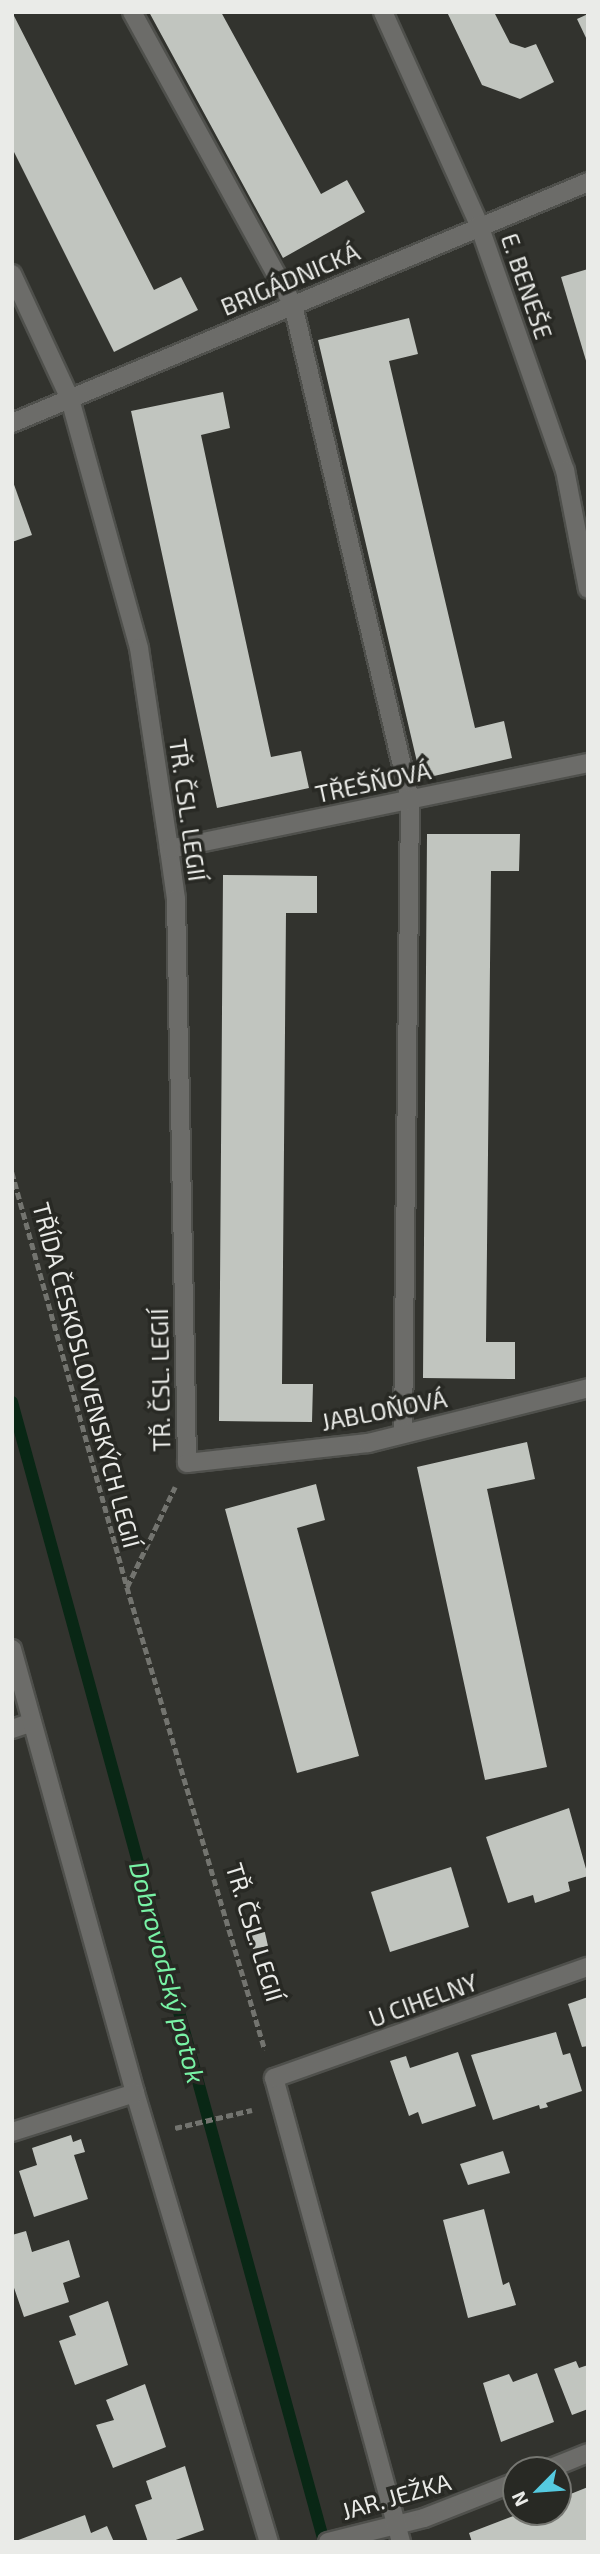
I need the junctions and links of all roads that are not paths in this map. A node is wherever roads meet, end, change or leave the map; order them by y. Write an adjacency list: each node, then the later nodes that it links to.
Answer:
1 (132, 12): 6 (street)
2 (383, 12): 4 (street, E. BENEŠE)
3 (588, 182): 4 (street, BRIGÁDNICKÁ)
4 (479, 225): 6 (street, BRIGÁDNICKÁ); 9 (street, E. BENEŠE)
5 (12, 274): 7 (street, TŘ. ČSL. LEGIÍ)
6 (293, 304): 7 (street, BRIGÁDNICKÁ); 11 (street)
7 (70, 399): 8 (street, BRIGÁDNICKÁ); 12 (street, TŘ. ČSL. LEGIÍ)
8 (12, 423)
9 (588, 589)
10 (588, 763): 11 (street, TŘEŠŇOVÁ)
11 (410, 799): 12 (street, TŘEŠŇOVÁ); 14 (street)
12 (169, 849): 15 (street, TŘ. ČSL. LEGIÍ)
13 (588, 1388): 14 (street, JABLOŇOVÁ)
14 (403, 1434): 15 (street, JABLOŇOVÁ)
15 (187, 1463)
16 (12, 1649): 17 (street)
17 (32, 1722): 18 (street); 20 (street)
18 (12, 1729)
19 (588, 1967): 23 (street, U CIHELNY)
20 (135, 2092): 21 (street); 24 (street)
21 (12, 2132)
22 (502, 2488): 23 (street, JAR. JEŽKA)
23 (399, 2534): 25 (street, JAR. JEŽKA)
24 (269, 2542)
25 (328, 2542)

